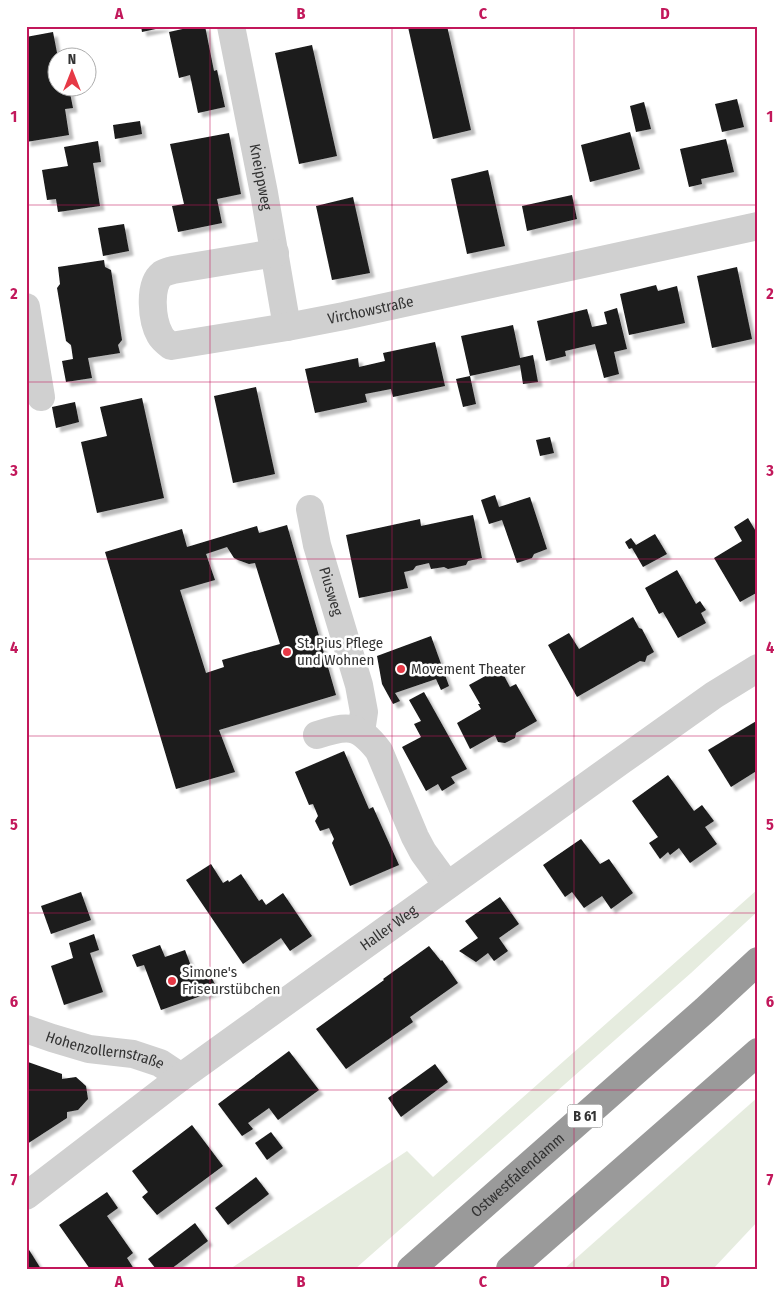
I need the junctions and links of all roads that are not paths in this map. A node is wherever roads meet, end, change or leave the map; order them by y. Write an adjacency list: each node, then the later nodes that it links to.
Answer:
1 (231, 26): 3 (street, Kneippweg)
2 (758, 226): 5 (street, Virchowstraße)
3 (274, 253): 5 (street, Kneippweg); 5 (street, Virchowstraße)
4 (26, 307): 6 (street)
5 (287, 327)
6 (41, 397)
7 (310, 509): 9 (street, Piusweg)
8 (758, 668): 11 (street, Haller Weg)
9 (361, 732): 10 (street); 11 (street)
10 (317, 735)
11 (447, 885): 15 (street, Haller Weg)
12 (758, 962): 17 (highway, Ostwestfalendamm / B 61)
13 (26, 1029): 15 (street, Hohenzollernstraße)
14 (758, 1052): 18 (highway)
15 (181, 1077): 16 (street, Haller Weg)
16 (26, 1196)
17 (411, 1269)
18 (510, 1269)

